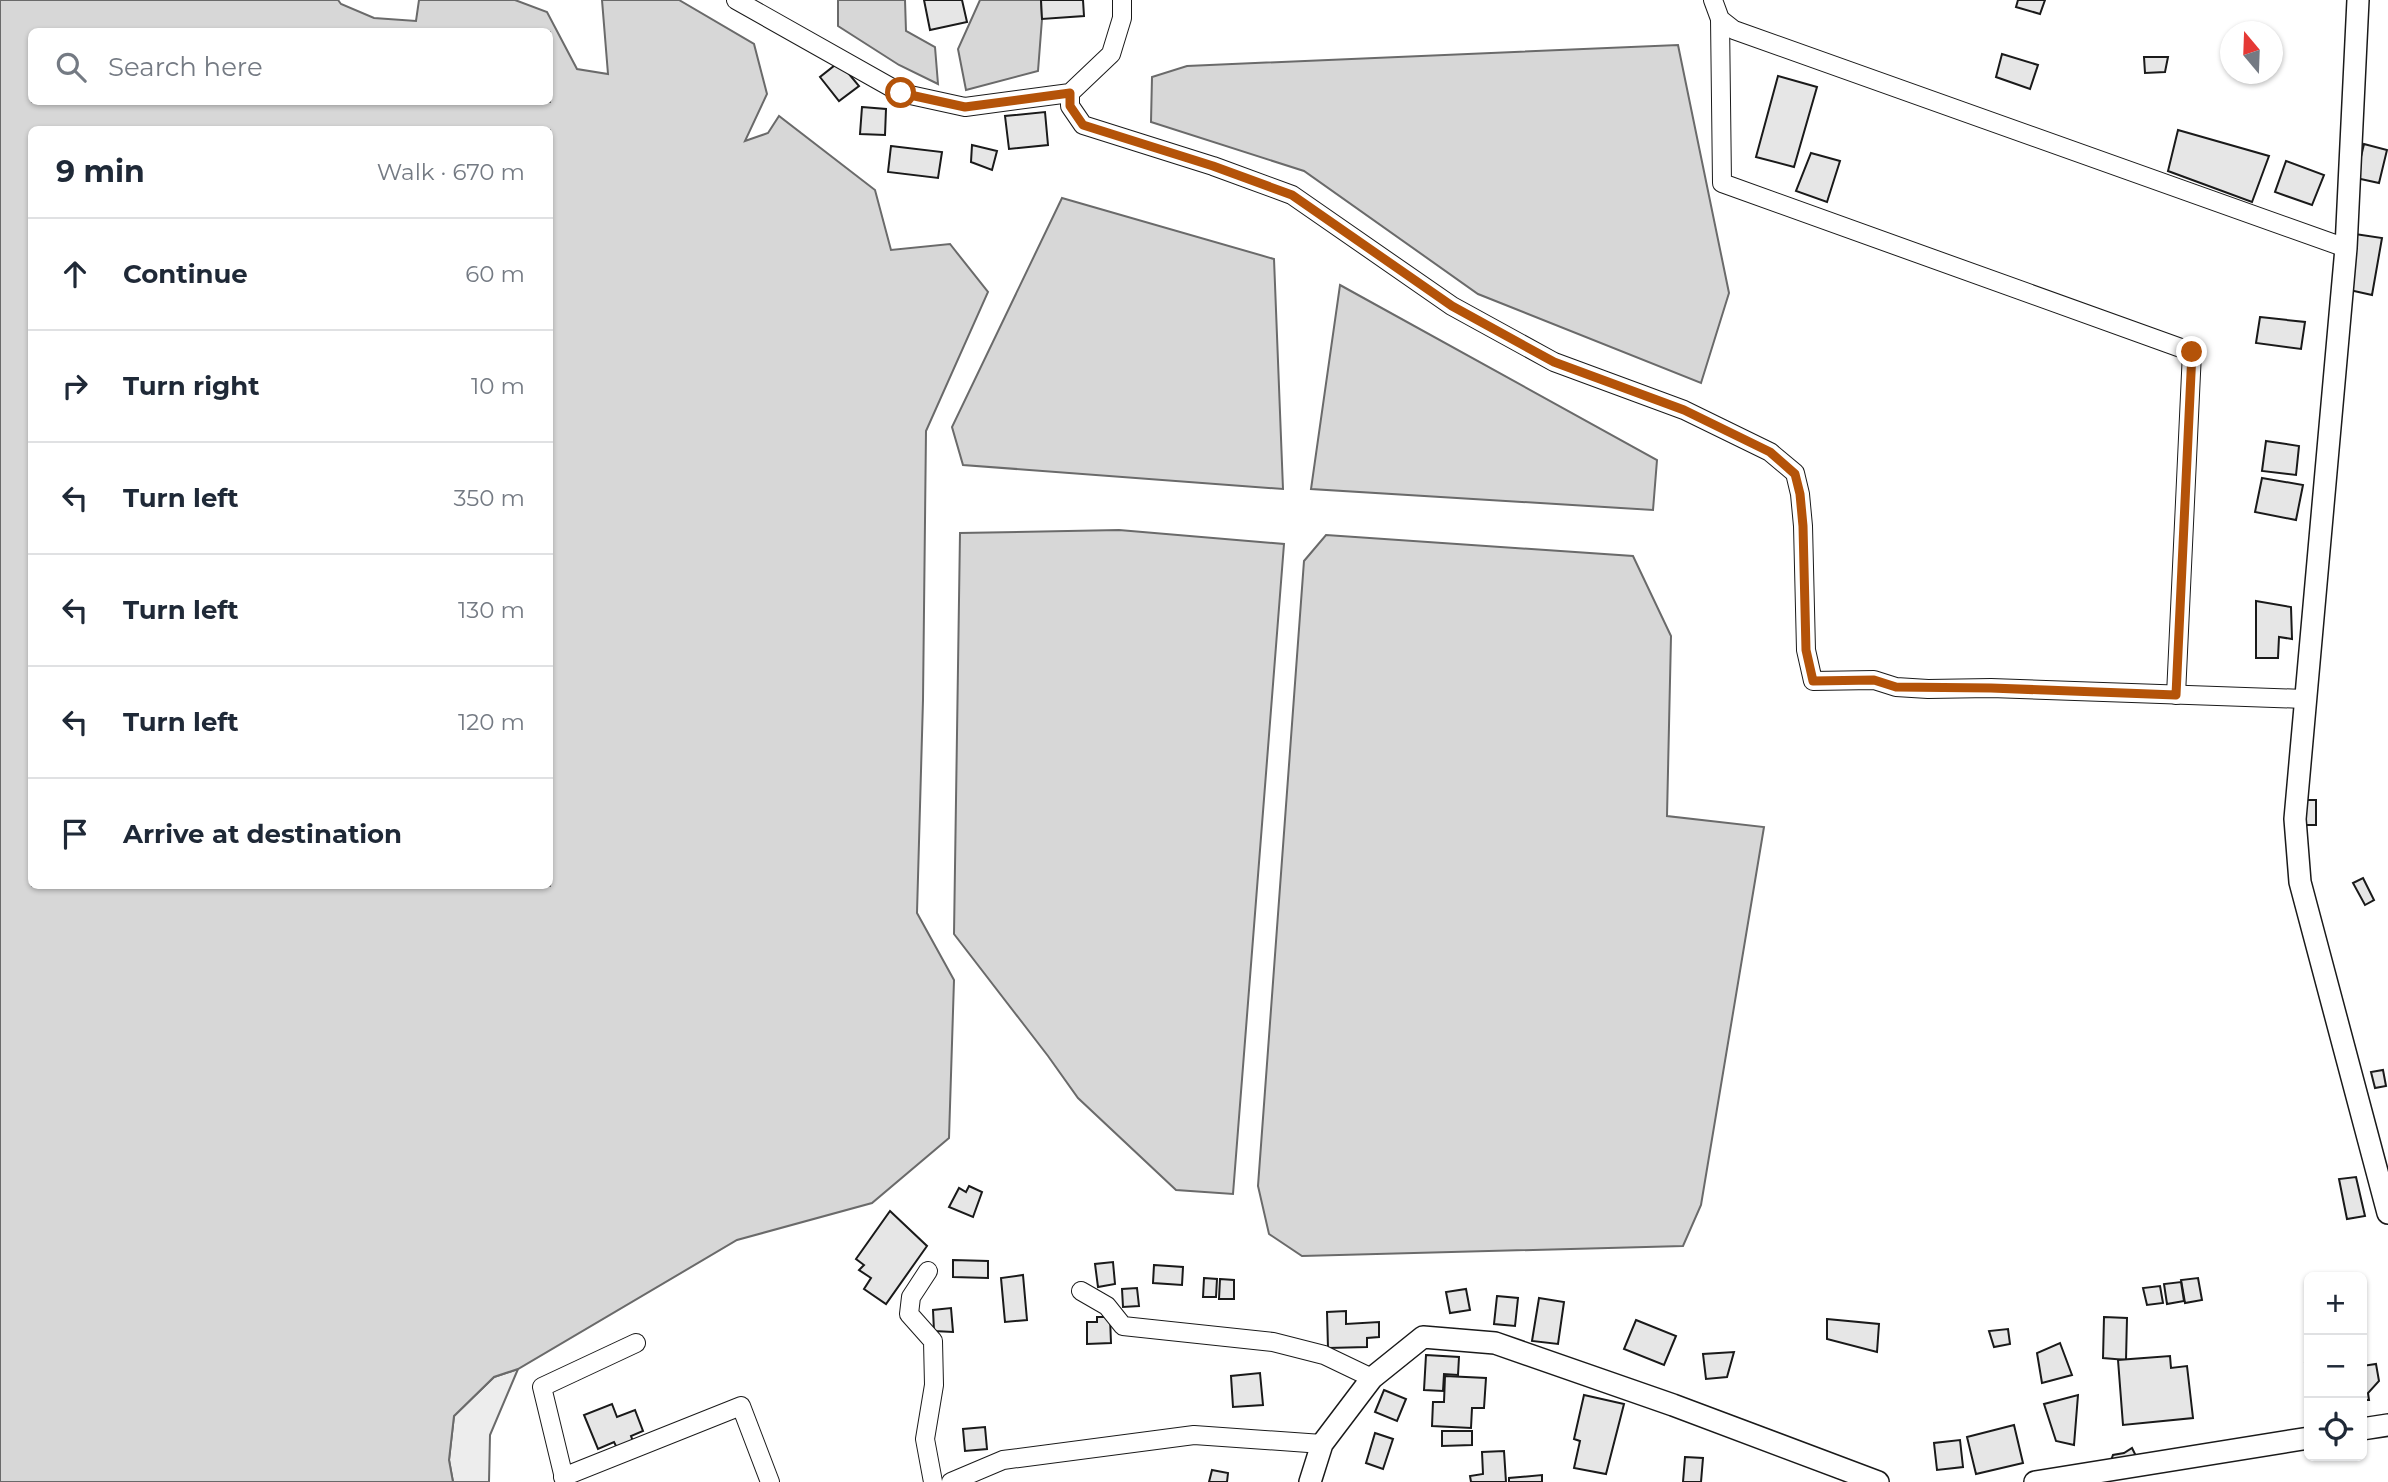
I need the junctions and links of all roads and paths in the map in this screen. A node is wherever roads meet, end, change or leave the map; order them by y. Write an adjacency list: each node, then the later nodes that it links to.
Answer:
1 (736, 0): 6 (street)
2 (1122, 0): 6 (street)
3 (1713, 0): 5 (street)
4 (2358, 0): 7 (street)
5 (1720, 19): 7 (street); 8 (street)
6 (1070, 93): 8 (street)
7 (2346, 248): 9 (street)
8 (2176, 695): 9 (street)
9 (2304, 699): 10 (street)
10 (2388, 1213)
11 (928, 1271): 21 (street)
12 (1081, 1291): 14 (street)
13 (636, 1343): 19 (street)
14 (1372, 1378): 18 (street); 24 (street)
15 (2388, 1425): 16 (street)
16 (2367, 1428)
17 (2304, 1439): 25 (street)
18 (1322, 1444): 22 (street); 23 (street)
19 (564, 1479): 20 (street)
20 (770, 1482)
21 (933, 1482)
22 (951, 1482)
23 (1310, 1482)
24 (1878, 1482)
25 (2035, 1482)

